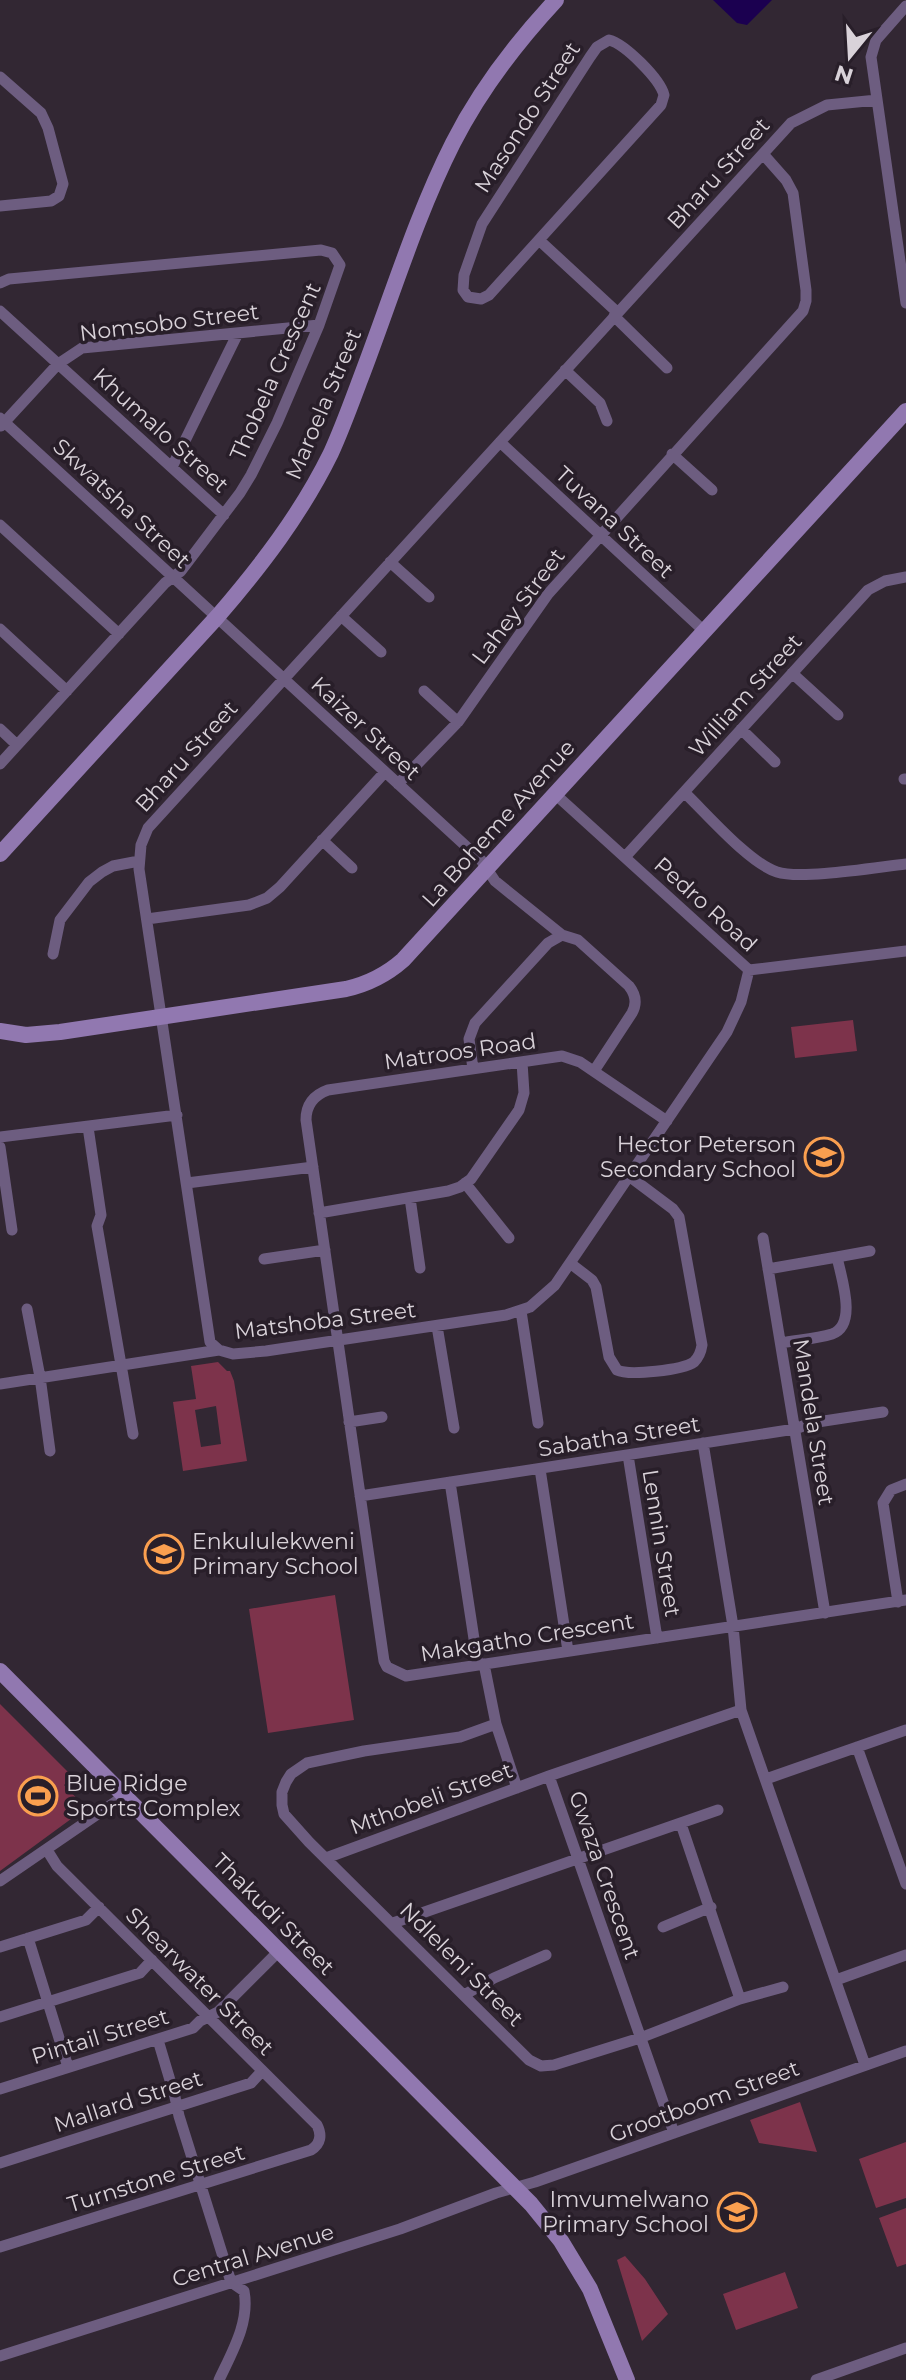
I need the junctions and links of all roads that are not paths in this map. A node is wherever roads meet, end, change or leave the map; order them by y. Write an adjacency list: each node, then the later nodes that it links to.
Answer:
1 (556, 0): 32 (street, Maroela Street)
2 (906, 6): 4 (street)
3 (0, 77): 6 (street)
4 (877, 100): 5 (street, Bharu Street); 9 (street)
5 (763, 154): 11 (street, Bharu Street); 21 (street, Lahey Street)
6 (0, 206)
7 (539, 240): 7 (street, Masondo Street); 11 (street)
8 (0, 283): 12 (street, Thobela Crescent)
9 (906, 303)
10 (0, 311): 14 (street, Khumalo Street)
11 (616, 314): 15 (street); 16 (street, Bharu Street)
12 (319, 325): 13 (street, Nomsobo Street); 24 (street, Thobela Crescent)
13 (238, 333): 14 (street, Nomsobo Street); 22 (street)
14 (58, 364): 19 (street, Nomsobo Street); 22 (street, Khumalo Street)
15 (667, 368)
16 (565, 370): 18 (street); 20 (street, Bharu Street)
17 (906, 411): 34 (street, La Boheme Avenue)
18 (607, 421)
19 (2, 422): 28 (street, Skwatsha Street)
20 (500, 442): 26 (street, Tuvana Street); 27 (street, Bharu Street)
21 (672, 454): 23 (street); 26 (street, Lahey Street)
22 (172, 467): 24 (street, Khumalo Street)
23 (712, 490)
24 (224, 515): 28 (street, Thobela Crescent)
25 (0, 525): 35 (street)
26 (600, 535): 34 (street, Tuvana Street); 42 (street, Lahey Street)
27 (390, 562): 30 (street); 31 (street, Bharu Street)
28 (173, 577): 32 (street, Skwatsha Street); 35 (street, Thobela Crescent)
29 (906, 577): 37 (street, William Street)
30 (429, 597)
31 (341, 616): 36 (street); 38 (street, Bharu Street)
32 (217, 617): 38 (street, Kaizer Street); 53 (street, Maroela Street)
33 (0, 629): 39 (street)
34 (704, 631): 51 (street, La Boheme Avenue)
35 (119, 634): 39 (street, Thobela Crescent)
36 (381, 652)
37 (792, 673): 41 (street); 44 (street, William Street)
38 (283, 678): 48 (street, Kaizer Street); 55 (street, Bharu Street)
39 (67, 691): 45 (street, Thobela Crescent)
40 (424, 691): 42 (street)
41 (838, 715)
42 (458, 722): 49 (street, Lahey Street)
43 (0, 729): 45 (street)
44 (741, 729): 46 (street); 50 (street, William Street)
45 (17, 745): 47 (street, Thobela Crescent)
46 (775, 762)
47 (0, 764)
48 (385, 772): 49 (street, Kaizer Street); 52 (street)
49 (398, 784): 58 (street, Kaizer Street)
50 (684, 792): 54 (street, William Street); 56 (street)
51 (555, 794): 54 (street, Pedro Road); 58 (street, La Boheme Avenue)
52 (322, 840): 57 (street); 59 (street)
53 (0, 854)
54 (625, 857): 63 (street, Pedro Road)
55 (139, 861): 59 (street, Bharu Street); 62 (street)
56 (906, 864)
57 (352, 868)
58 (485, 870): 60 (street, Kaizer Street); 64 (street, La Boheme Avenue)
59 (147, 919): 64 (street, Bharu Street)
60 (562, 935): 67 (street); 68 (street, Kaizer Street)
61 (906, 951): 63 (street, Pedro Road)
62 (53, 954)
63 (749, 970): 70 (street, Matshoba Street)
64 (162, 1017): 65 (street, La Boheme Avenue); 69 (street, Bharu Street)
65 (0, 1031)
66 (522, 1062): 67 (street, Matroos Road); 68 (street, Matroos Road); 77 (street)
67 (473, 1069): 74 (street, Matroos Road)
68 (594, 1071): 70 (street, Matroos Road)
69 (177, 1115): 71 (street); 76 (street, Bharu Street)
70 (667, 1121): 75 (street, Matshoba Street)
71 (88, 1127): 72 (street); 96 (street)
72 (0, 1137)
73 (0, 1147): 80 (street)
74 (313, 1167): 76 (street); 79 (street, Matroos Road)
75 (629, 1176): 87 (street, Matshoba Street); 87 (street)
76 (187, 1183): 95 (street, Bharu Street)
77 (465, 1183): 78 (street); 81 (street)
78 (410, 1198): 79 (street); 88 (street)
79 (319, 1213): 83 (street, Matroos Road)
80 (12, 1230)
81 (509, 1238)
82 (763, 1238): 89 (street, Mandela Street)
83 (325, 1250): 86 (street); 93 (street, Matroos Road)
84 (870, 1251): 85 (street)
85 (837, 1257): 89 (street); 94 (street)
86 (264, 1259)
87 (570, 1263): 91 (street, Matshoba Street)
88 (420, 1268)
89 (768, 1269): 94 (street, Mandela Street)
90 (27, 1309): 97 (street)
91 (521, 1311): 92 (street, Matshoba Street); 102 (street)
92 (437, 1326): 93 (street, Matshoba Street); 103 (street, Matshoba Street)
93 (338, 1340): 95 (street, Matshoba Street); 101 (street, Makgatho Crescent)
94 (781, 1343): 104 (street, Mandela Street)
95 (219, 1350): 96 (street, Matshoba Street)
96 (123, 1365): 97 (street, Matshoba Street); 105 (street)
97 (40, 1377): 98 (street, Matshoba Street); 107 (street)
98 (0, 1384)
99 (883, 1412): 104 (street, Sabatha Street)
100 (382, 1417): 101 (street)
101 (349, 1422): 112 (street, Makgatho Crescent)
102 (538, 1423)
103 (454, 1428)
104 (795, 1429): 106 (street, Sabatha Street); 114 (street, Mandela Street)
105 (133, 1434)
106 (703, 1443): 108 (street, Sabatha Street); 115 (street)
107 (50, 1451)
108 (628, 1455): 109 (street, Sabatha Street); 116 (street, Lennin Street)
109 (540, 1469): 110 (street, Sabatha Street); 117 (street)
110 (450, 1482): 112 (street, Sabatha Street); 118 (street)
111 (906, 1484): 113 (street)
112 (360, 1496): 118 (street, Makgatho Crescent)
113 (902, 1601): 114 (street, Makgatho Crescent)
114 (825, 1613): 115 (street, Makgatho Crescent)
115 (733, 1626): 116 (street, Makgatho Crescent); 120 (street)
116 (657, 1638): 117 (street, Makgatho Crescent)
117 (568, 1651): 118 (street, Makgatho Crescent)
118 (481, 1664): 121 (street)
119 (0, 1671): 127 (street, Thakudi Street)
120 (741, 1710): 124 (street, Gwaza Crescent); 125 (street)
121 (496, 1724): 126 (street); 131 (street, Ndleleni Street)
122 (906, 1730): 123 (street)
123 (857, 1747): 125 (street); 134 (street)
124 (549, 1776): 126 (street, Mthobeli Street); 132 (street, Gwaza Crescent)
125 (766, 1779): 145 (street)
126 (517, 1788): 131 (street, Mthobeli Street)
127 (124, 1796): 130 (street); 141 (street, Thakudi Street)
128 (718, 1810): 129 (street)
129 (681, 1824): 132 (street); 136 (street)
130 (47, 1850): 133 (street); 135 (street, Shearwater Street)
131 (326, 1858): 137 (street, Ndleleni Street)
132 (577, 1858): 137 (street); 152 (street, Gwaza Crescent)
133 (0, 1881)
134 (906, 1884)
135 (99, 1907): 139 (street); 144 (street, Shearwater Street)
136 (711, 1907): 138 (street); 148 (street)
137 (393, 1923): 147 (street, Ndleleni Street)
138 (663, 1927)
139 (28, 1938): 140 (street); 149 (street)
140 (0, 1947)
141 (279, 1951): 151 (street, Pintail Street); 164 (street, Thakudi Street)
142 (546, 1955): 147 (street)
143 (906, 1955): 145 (street)
144 (152, 1960): 149 (street); 151 (street, Shearwater Street)
145 (836, 1980): 155 (street)
146 (783, 1987): 148 (street)
147 (464, 1995): 152 (street, Ndleleni Street)
148 (740, 1999): 152 (street)
149 (48, 2002): 150 (street); 156 (street)
150 (0, 2017)
151 (208, 2017): 153 (street, Pintail Street); 157 (street, Shearwater Street)
152 (640, 2038): 160 (street, Gwaza Crescent)
153 (158, 2040): 156 (street, Pintail Street); 159 (street)
154 (906, 2051): 155 (street, Grootboom Street)
155 (865, 2065): 160 (street, Grootboom Street)
156 (68, 2067): 158 (street, Pintail Street)
157 (262, 2071): 159 (street, Mallard Street); 161 (street, Shearwater Street)
158 (0, 2089)
159 (177, 2107): 162 (street, Mallard Street); 163 (street)
160 (674, 2133): 164 (street, Grootboom Street)
161 (319, 2141): 163 (street, Turnstone Street)
162 (0, 2163)
163 (200, 2184): 165 (street, Turnstone Street); 166 (street)
164 (516, 2188): 166 (street, Central Avenue); 170 (street, Thakudi Street)
165 (0, 2247)
166 (231, 2282): 168 (street, Central Avenue); 169 (street)
167 (906, 2348): 171 (street)
168 (0, 2356)
169 (219, 2380)
170 (627, 2380)
171 (816, 2380)

